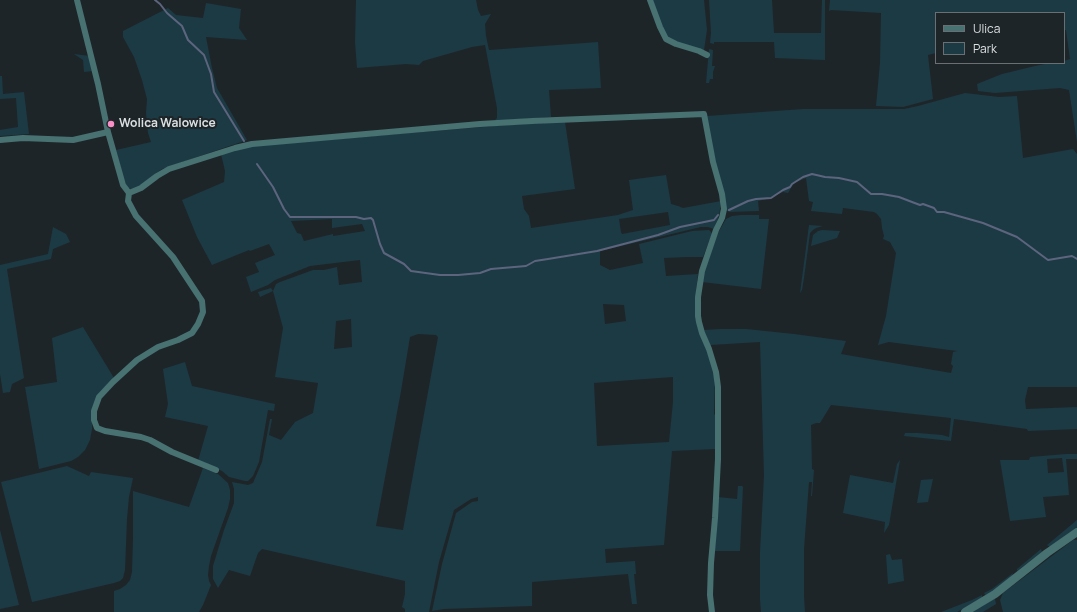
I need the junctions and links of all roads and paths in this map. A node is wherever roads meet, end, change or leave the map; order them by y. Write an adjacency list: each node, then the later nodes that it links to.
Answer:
1 (77, 0): 4 (street)
2 (650, 0): 3 (street)
3 (707, 54)
4 (108, 132): 5 (street); 6 (street)
5 (0, 140)
6 (129, 193): 7 (street); 9 (street)
7 (216, 470)
8 (1076, 535): 10 (street)
9 (712, 612)
10 (965, 612)

